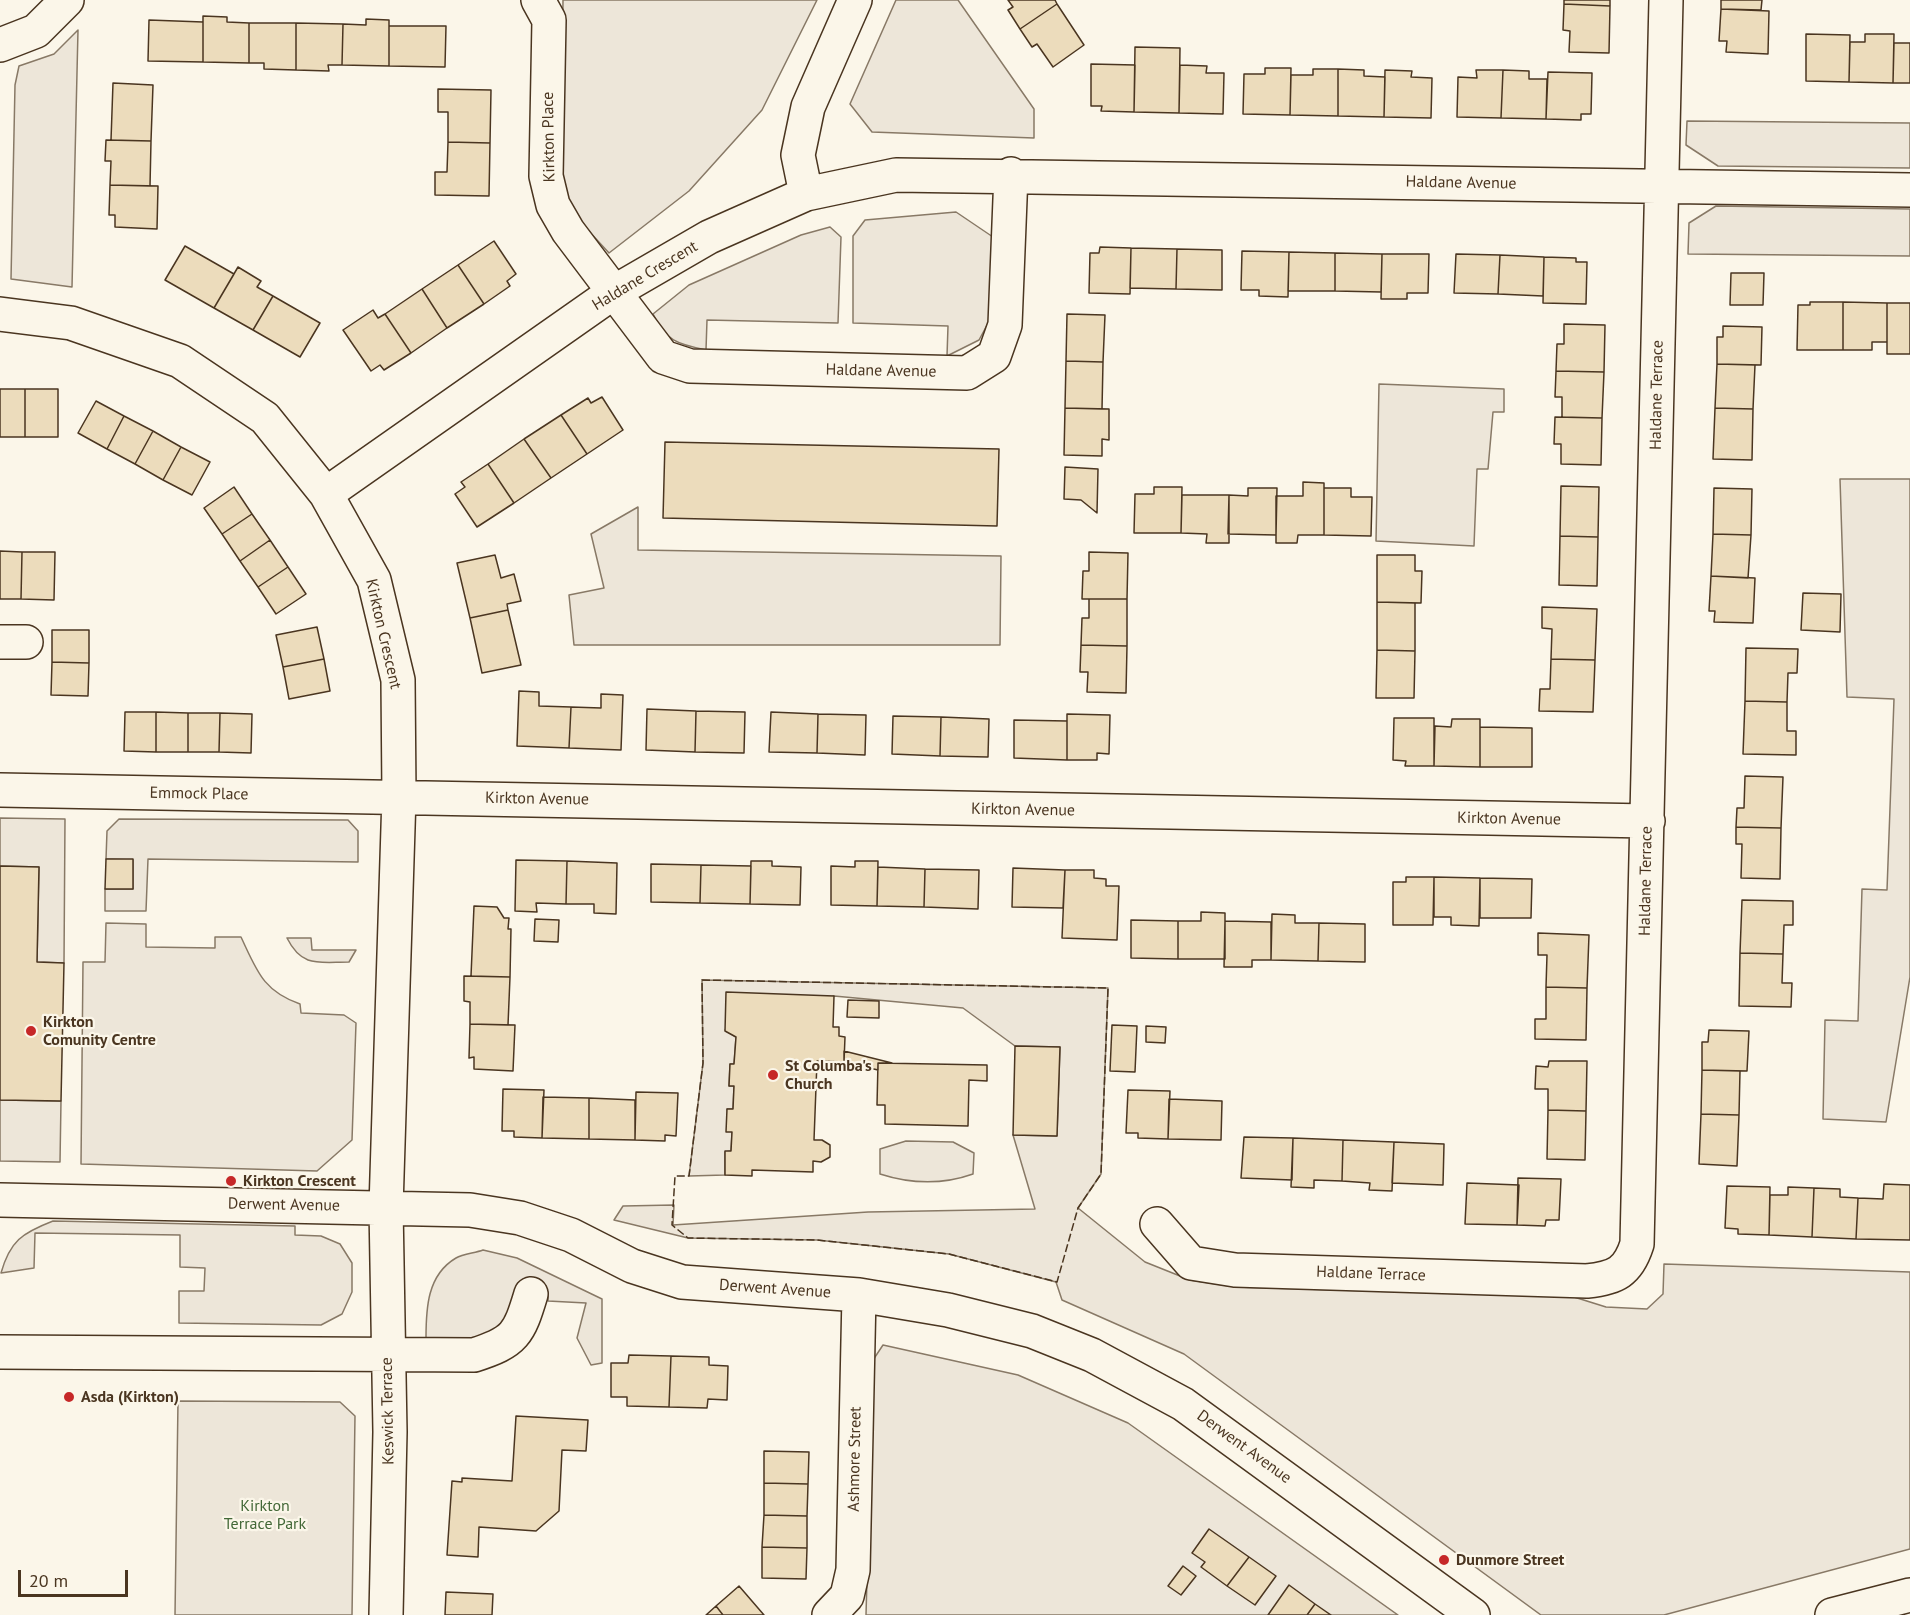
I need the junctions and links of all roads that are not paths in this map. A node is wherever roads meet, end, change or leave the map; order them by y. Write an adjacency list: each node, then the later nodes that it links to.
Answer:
1 (67, 0): 5 (street)
2 (538, 0): 11 (street, Kirkton Place)
3 (855, 0): 10 (street)
4 (1666, 0): 8 (street, Haldane Terrace)
5 (0, 45): 6 (street)
6 (0, 50)
7 (1011, 174): 8 (street, Haldane Avenue); 10 (street, Haldane Avenue); 11 (street, Haldane Avenue)
8 (1663, 186): 9 (street, Haldane Avenue); 16 (street, Haldane Terrace)
9 (1910, 190)
10 (806, 194): 11 (street, Haldane Crescent)
11 (614, 292): 13 (street, Haldane Crescent)
12 (0, 314): 13 (street, Kirkton Crescent)
13 (326, 494): 15 (street, Kirkton Crescent)
14 (0, 790): 15 (street, Emmock Place)
15 (399, 796): 16 (street, Kirkton Avenue); 18 (street, Kirkton Crescent)
16 (1648, 821): 19 (street, Haldane Terrace)
17 (0, 1200): 18 (street, Derwent Avenue)
18 (387, 1207): 21 (street, Derwent Avenue); 23 (street, Keswick Terrace)
19 (1157, 1224)
20 (531, 1294): 23 (street)
21 (859, 1296): 26 (street, Ashmore Street); 27 (street, Derwent Avenue)
22 (0, 1352): 23 (street)
23 (387, 1354): 25 (street, Keswick Terrace)
24 (1908, 1602): 28 (street)
25 (386, 1615)
26 (829, 1615)
27 (1473, 1615)
28 (1832, 1615)

